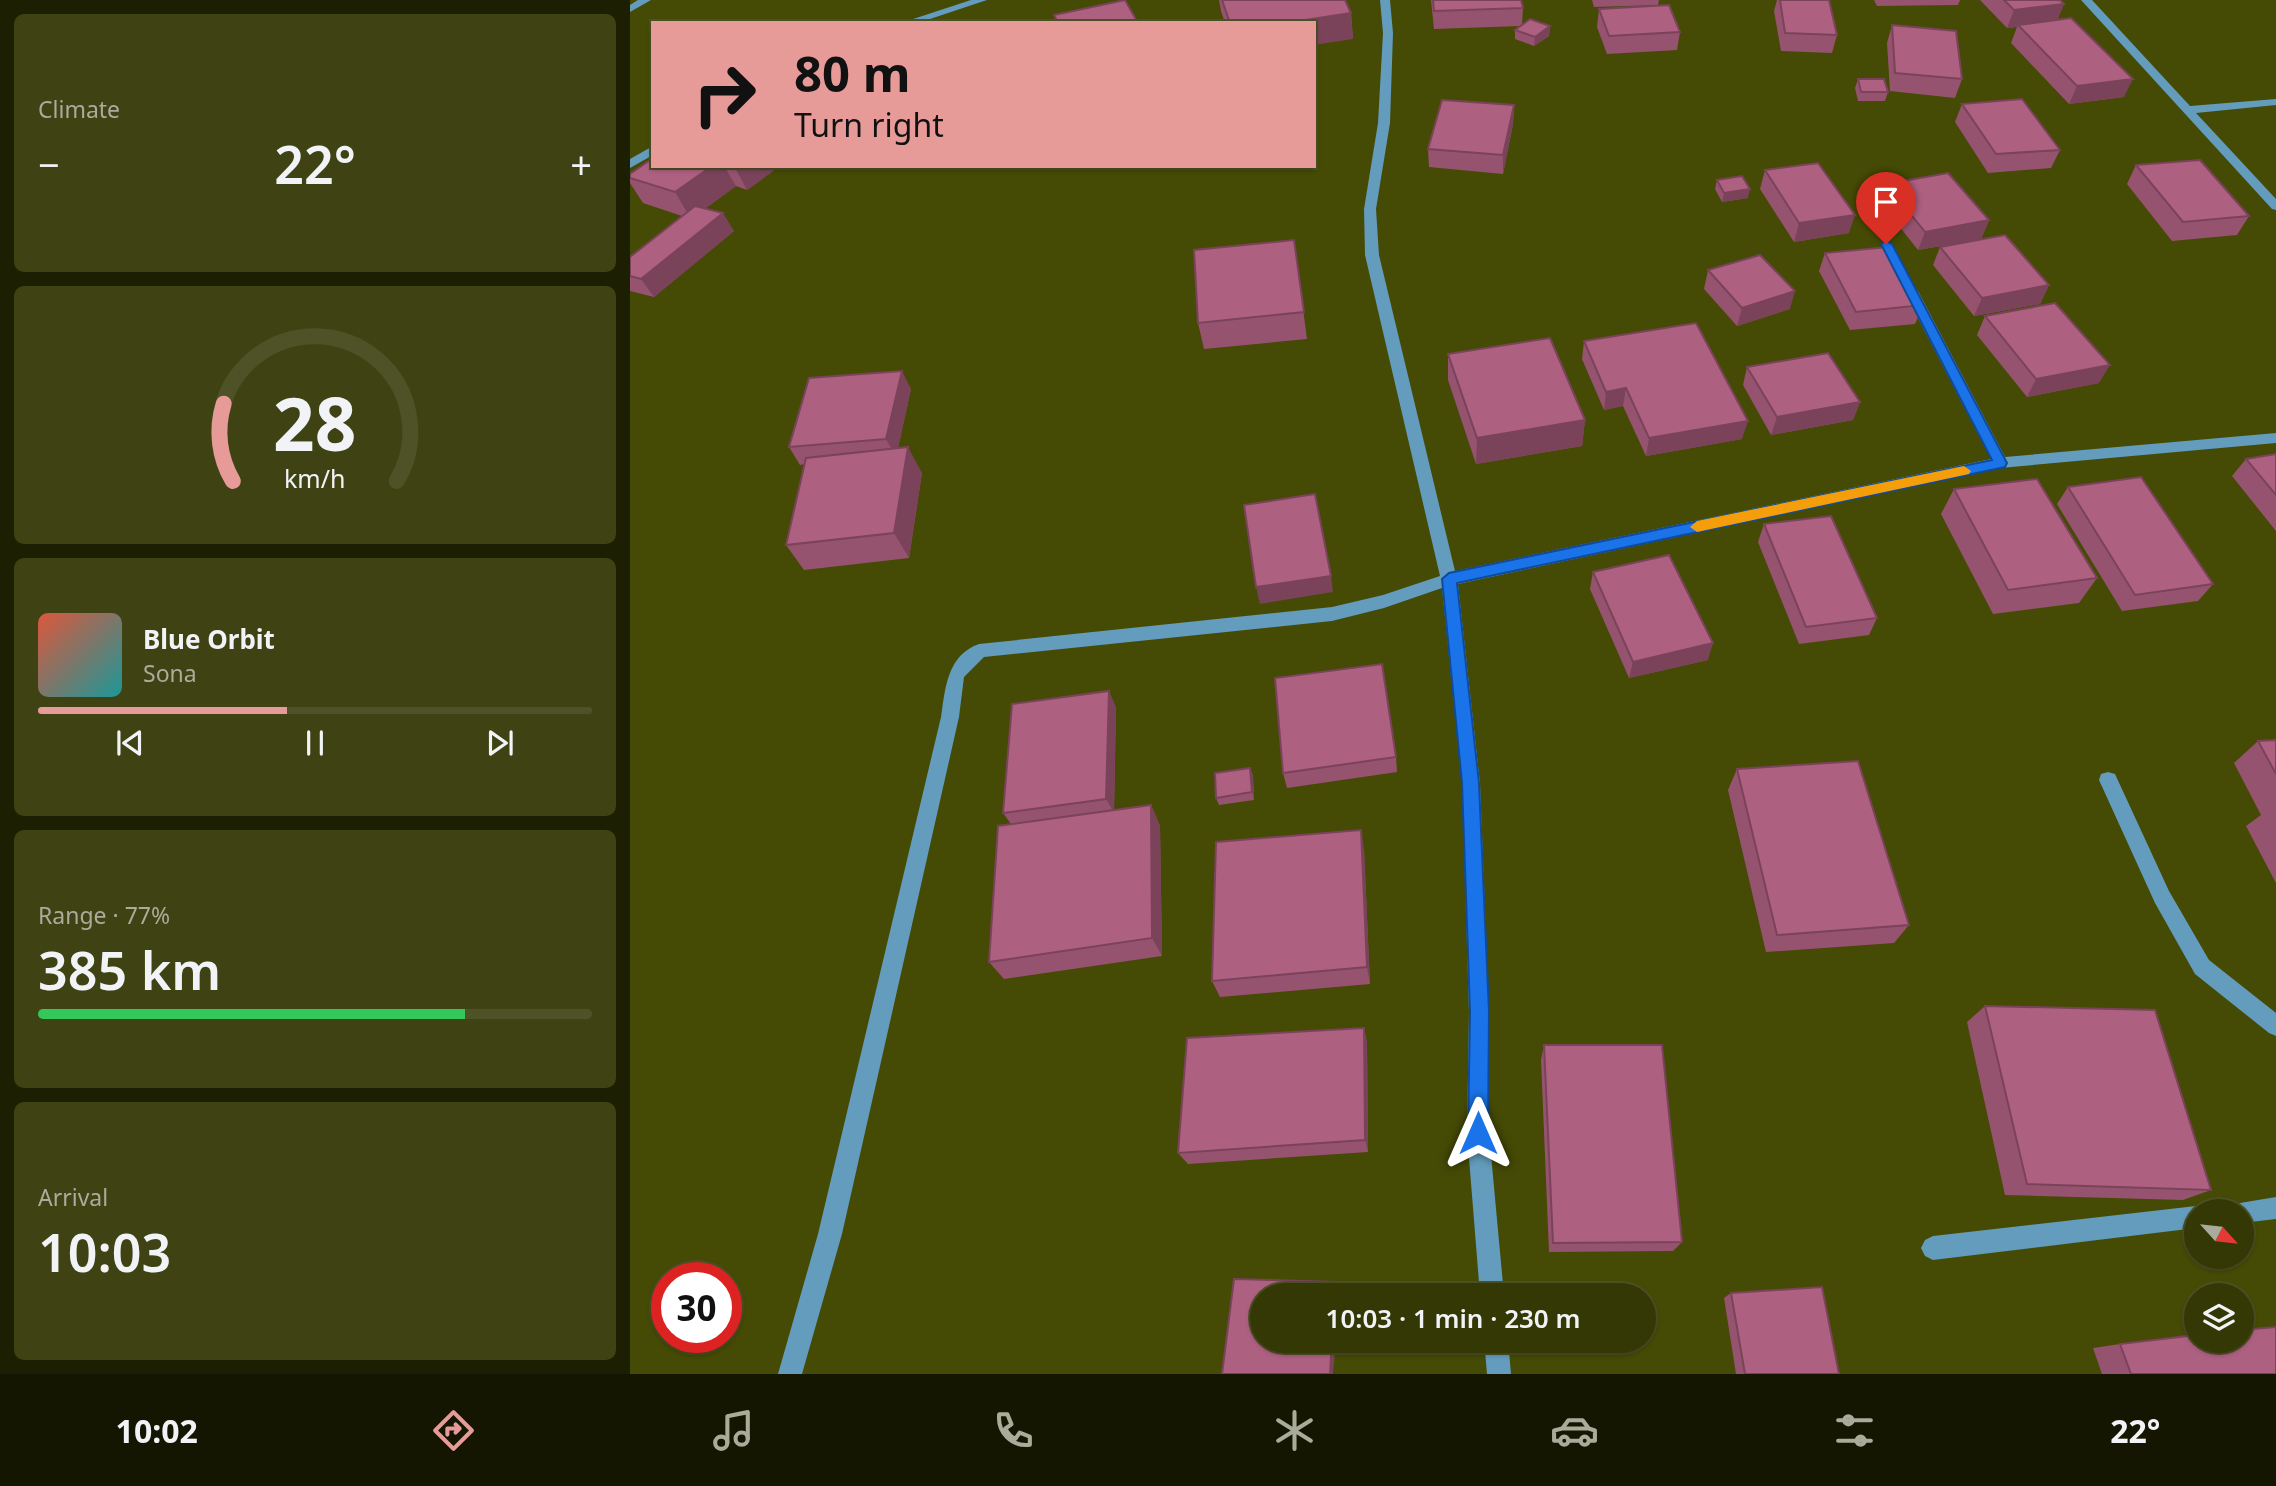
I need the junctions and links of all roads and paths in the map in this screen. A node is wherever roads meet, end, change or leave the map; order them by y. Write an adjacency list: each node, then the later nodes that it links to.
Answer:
1 (646, 0): 5 (street)
2 (982, 0): 6 (street)
3 (1385, 0): 15 (street)
4 (2086, 0): 8 (street)
5 (630, 9)
6 (913, 21)
7 (2276, 102): 8 (street)
8 (2188, 110): 11 (street)
9 (651, 151): 10 (street)
10 (630, 164)
11 (2276, 206)
12 (1905, 281): 14 (street)
13 (2276, 438): 14 (street)
14 (2000, 463): 15 (street)
15 (1449, 579): 22 (street); 24 (street)
16 (2108, 780): 17 (street)
17 (2276, 1026)
18 (2276, 1208): 19 (street)
19 (2254, 1211)
20 (2184, 1218): 21 (street)
21 (1933, 1248)
22 (1491, 1283)
23 (1497, 1353): 25 (street)
24 (790, 1374)
25 (1499, 1374)

